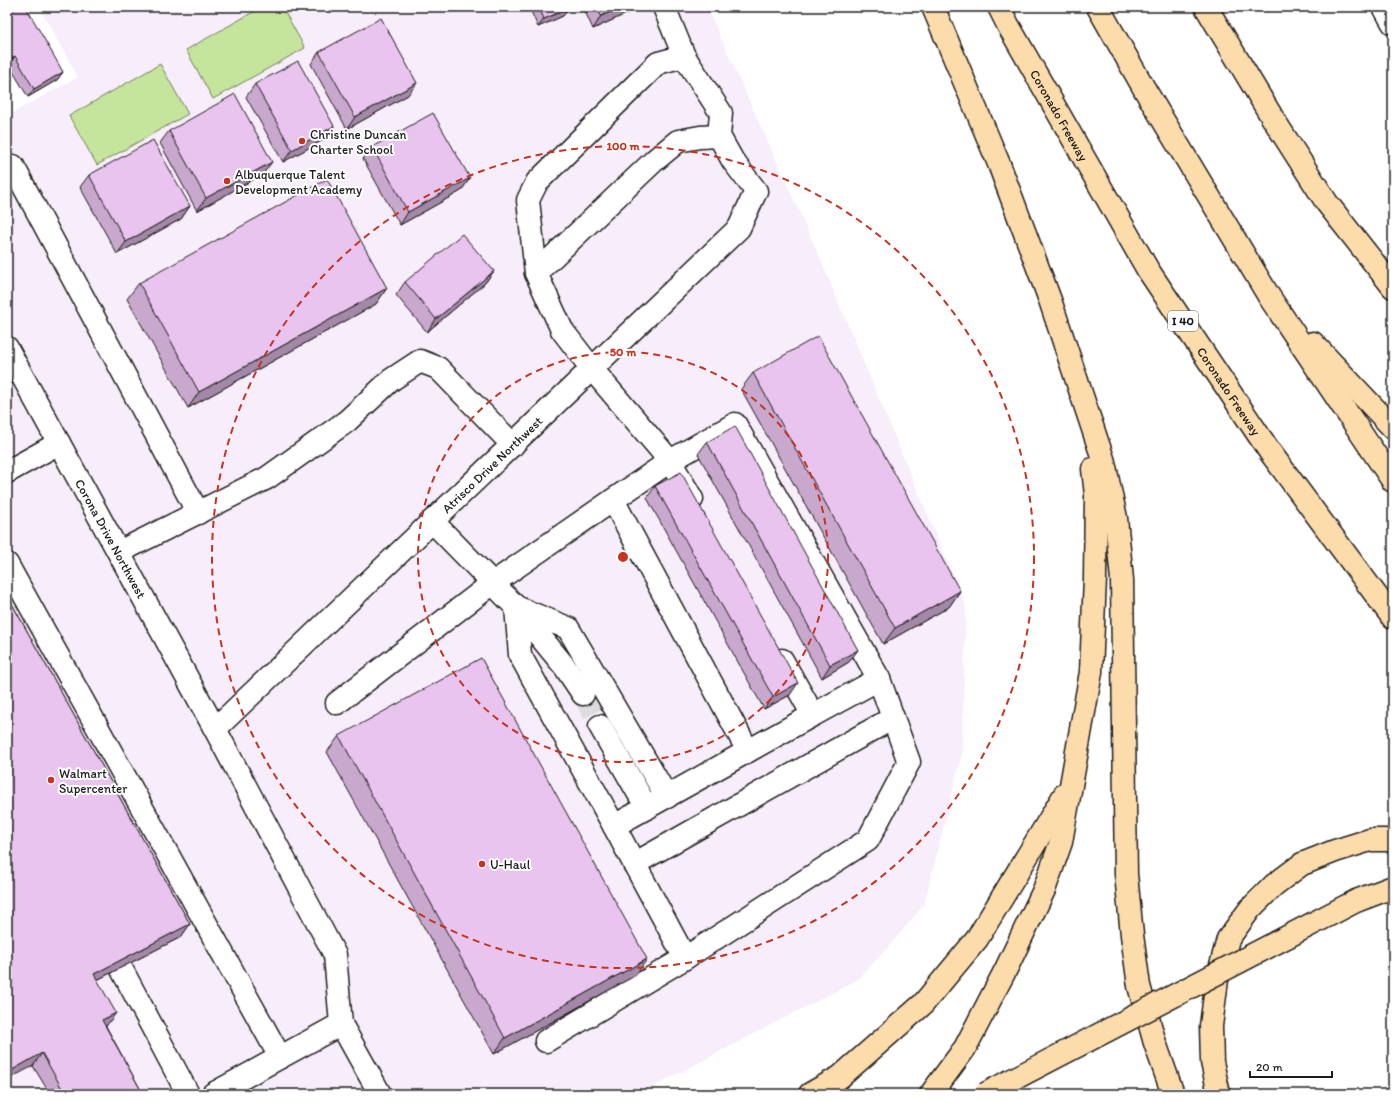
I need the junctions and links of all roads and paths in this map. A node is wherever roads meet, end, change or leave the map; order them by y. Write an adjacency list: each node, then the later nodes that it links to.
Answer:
1 (664, 7): 8 (street)
2 (933, 7): 16 (main road)
3 (1000, 7): 31 (main road, Coronado Freeway / I 40)
4 (1098, 7): 13 (main road)
5 (1206, 7): 12 (main road)
6 (1384, 7): 7 (street)
7 (1393, 23)
8 (684, 56): 9 (street); 11 (street)
9 (719, 136): 11 (street); 15 (street, Atrisco Drive Northwest)
10 (7, 166): 24 (street)
11 (536, 273): 15 (street)
12 (1393, 287)
13 (1270, 298): 17 (main road); 22 (main road)
14 (7, 348): 18 (street, Corona Drive Northwest)
15 (592, 369): 19 (street, Atrisco Drive Northwest); 20 (street)
16 (1087, 414): 41 (main road); 59 (main road)
17 (1393, 428)
18 (59, 443): 21 (street); 27 (street, Corona Drive Northwest)
19 (513, 444): 24 (street); 26 (street, Atrisco Drive Northwest)
20 (670, 460): 23 (street); 25 (street); 33 (street)
21 (7, 472)
22 (1393, 481)
23 (612, 500): 29 (street); 40 (street)
24 (198, 513): 27 (street)
25 (701, 516)
26 (432, 521): 29 (street); 39 (street, Atrisco Drive Northwest)
27 (119, 552): 39 (street, Corona Drive Northwest)
28 (7, 564): 52 (street)
29 (493, 583): 30 (street); 35 (street)
30 (516, 607): 34 (street); 42 (street); 44 (street)
31 (1393, 618)
32 (770, 640): 36 (street)
33 (879, 679): 36 (street); 37 (street)
34 (583, 694)
35 (337, 703)
36 (813, 715): 40 (street)
37 (893, 718): 46 (street); 48 (street)
38 (600, 726): 43 (street)
39 (215, 729): 50 (street, Corona Drive Northwest)
40 (748, 751): 42 (street)
41 (1072, 782): 56 (main road); 57 (main road)
42 (667, 797): 43 (street)
43 (647, 808): 44 (street)
44 (614, 826): 46 (street)
45 (1393, 840): 60 (main road)
46 (634, 864): 48 (street)
47 (1393, 887): 58 (main road, bridge)
48 (685, 958): 51 (street)
49 (122, 970): 53 (street)
50 (341, 1024): 52 (street); 55 (street)
51 (546, 1041)
52 (280, 1057): 54 (street)
53 (188, 1094)
54 (213, 1094)
55 (380, 1094)
56 (810, 1094)
57 (931, 1094)
58 (985, 1094)
59 (1173, 1094)
60 (1219, 1094)

